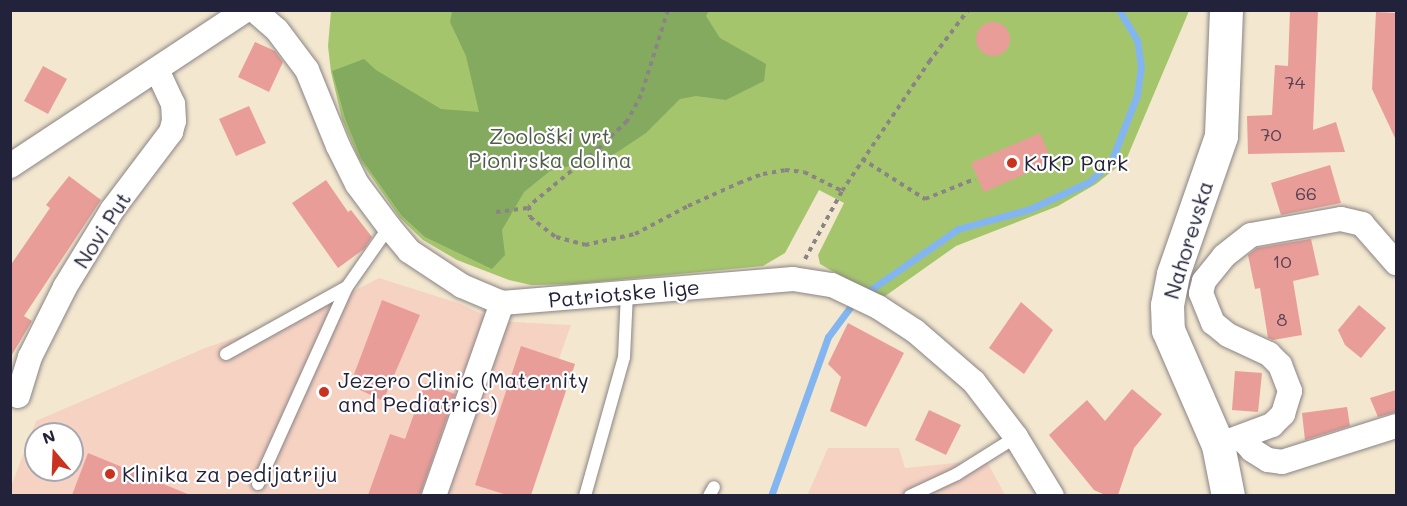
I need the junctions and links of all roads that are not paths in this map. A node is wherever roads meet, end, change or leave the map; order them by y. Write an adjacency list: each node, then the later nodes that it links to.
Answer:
1 (246, 10): 4 (street)
2 (254, 10): 6 (street, Patriotske lige)
3 (1226, 10): 15 (street, Nahorevska)
4 (157, 69): 5 (street); 12 (street, Novi Put)
5 (10, 166)
6 (389, 227): 8 (lane); 10 (street, Patriotske lige)
7 (1396, 263): 15 (street)
8 (347, 287): 11 (lane); 16 (lane)
9 (627, 293): 10 (street, Patriotske lige); 14 (street, Patriotske lige); 18 (lane)
10 (502, 303): 17 (street)
11 (226, 354)
12 (18, 396)
13 (1396, 426): 15 (street)
14 (1016, 437): 19 (lane); 20 (street, Patriotske lige)
15 (1229, 441): 21 (street, Nahorevska)
16 (258, 484)
17 (434, 495)
18 (585, 495)
19 (910, 495)
20 (1052, 495)
21 (1228, 495)

